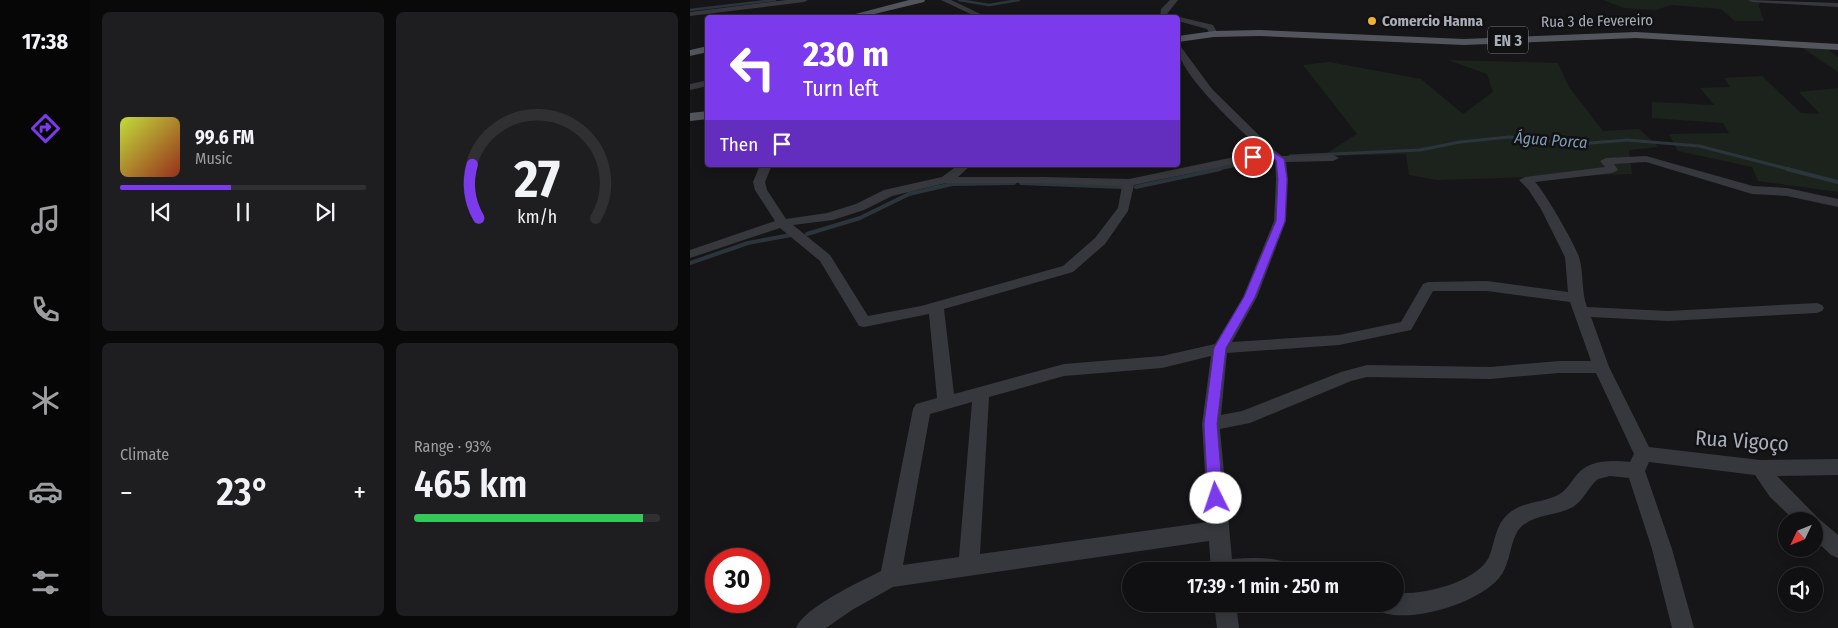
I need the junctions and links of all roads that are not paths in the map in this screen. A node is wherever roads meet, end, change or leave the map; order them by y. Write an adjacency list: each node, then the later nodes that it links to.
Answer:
1 (744, 0): 8 (street)
2 (804, 0): 8 (street)
3 (921, 0): 12 (main road)
4 (937, 0): 13 (street)
5 (945, 0): 14 (street)
6 (1174, 0): 15 (street)
7 (1752, 0): 9 (street)
8 (733, 4): 10 (street); 11 (street)
9 (1838, 5)
10 (690, 6)
11 (690, 14)
12 (857, 15)
13 (969, 15)
14 (979, 15)
15 (1164, 15)
16 (1180, 20): 17 (street)
17 (1214, 34): 18 (main road, Rua 3 de Fevereiro / EN 3); 19 (main road, Rua 3 de Fevereiro / EN 3)
18 (1180, 39)
19 (1838, 47)
20 (705, 50): 21 (main road)
21 (690, 53)
22 (1180, 53): 27 (street)
23 (705, 84): 24 (street)
24 (690, 87)
25 (705, 115): 26 (main road)
26 (690, 117)
27 (1275, 156): 28 (street); 32 (street); 39 (street)
28 (1333, 158)
29 (765, 167): 34 (street)
30 (962, 167): 31 (street)
31 (946, 180): 32 (street); 34 (street)
32 (1130, 183): 37 (street)
33 (1838, 203): 36 (street)
34 (782, 223): 35 (street); 37 (street)
35 (690, 254)
36 (1579, 305): 38 (street); 39 (street); 40 (street)
37 (936, 306): 42 (street)
38 (1818, 308)
39 (1220, 348): 41 (street); 43 (street)
40 (1601, 367): 43 (street); 44 (street)
41 (981, 392): 42 (street); 52 (street)
42 (946, 402): 53 (street)
43 (1211, 424): 48 (street)
44 (1639, 463): 46 (street, Rua Vigoço); 54 (street, Rua Vigoço); 58 (street)
45 (1838, 467): 46 (street, Rua Vigoço)
46 (1760, 468): 47 (street)
47 (1799, 512)
48 (1218, 530): 51 (street); 52 (street)
49 (1823, 534): 50 (street)
50 (1838, 548)
51 (1221, 562)
52 (969, 566): 53 (street)
53 (890, 577): 56 (street)
54 (1404, 606)
55 (1226, 612): 57 (street)
56 (807, 628)
57 (1228, 628)
58 (1683, 628)

